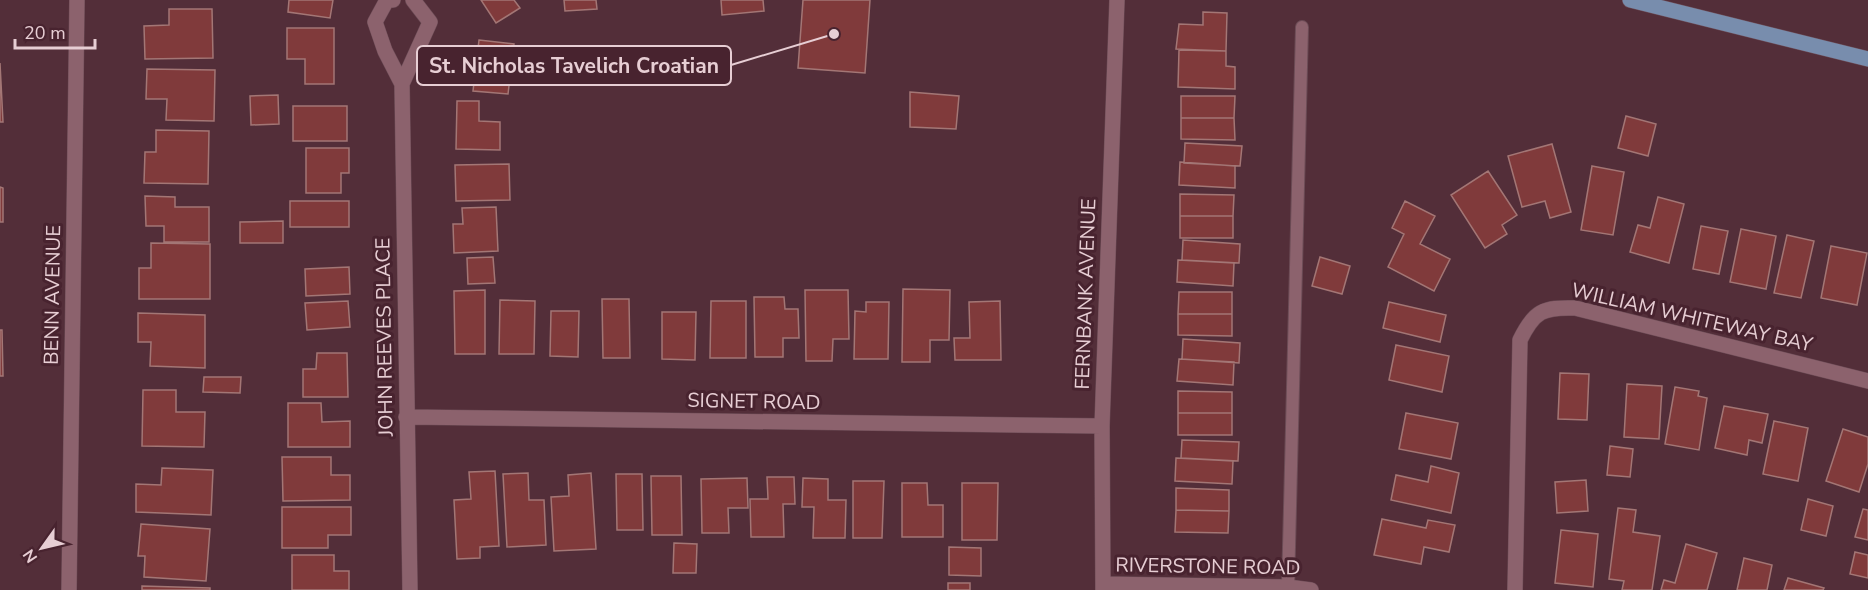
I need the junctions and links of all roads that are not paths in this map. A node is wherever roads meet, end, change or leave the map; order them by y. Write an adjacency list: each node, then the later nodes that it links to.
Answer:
1 (77, 0): 14 (street, BENN AVENUE)
2 (393, 0): 8 (street, JOHN REEVES PLACE)
3 (413, 0): 8 (street, JOHN REEVES PLACE)
4 (1117, 0): 11 (street, FERNBANK AVENUE)
5 (1630, 0): 7 (main road)
6 (1302, 27): 13 (lane)
7 (1868, 59)
8 (402, 84): 10 (street, JOHN REEVES PLACE)
9 (1868, 381): 17 (street, WILLIAM WHITEWAY BAY)
10 (406, 417): 11 (street, SIGNET ROAD); 15 (street, JOHN REEVES PLACE)
11 (1102, 426): 12 (street, FERNBANK AVENUE)
12 (1103, 587): 13 (street, RIVERSTONE ROAD)
13 (1288, 587): 16 (street, RIVERSTONE ROAD)
14 (69, 590)
15 (410, 590)
16 (1311, 590)
17 (1515, 590)

